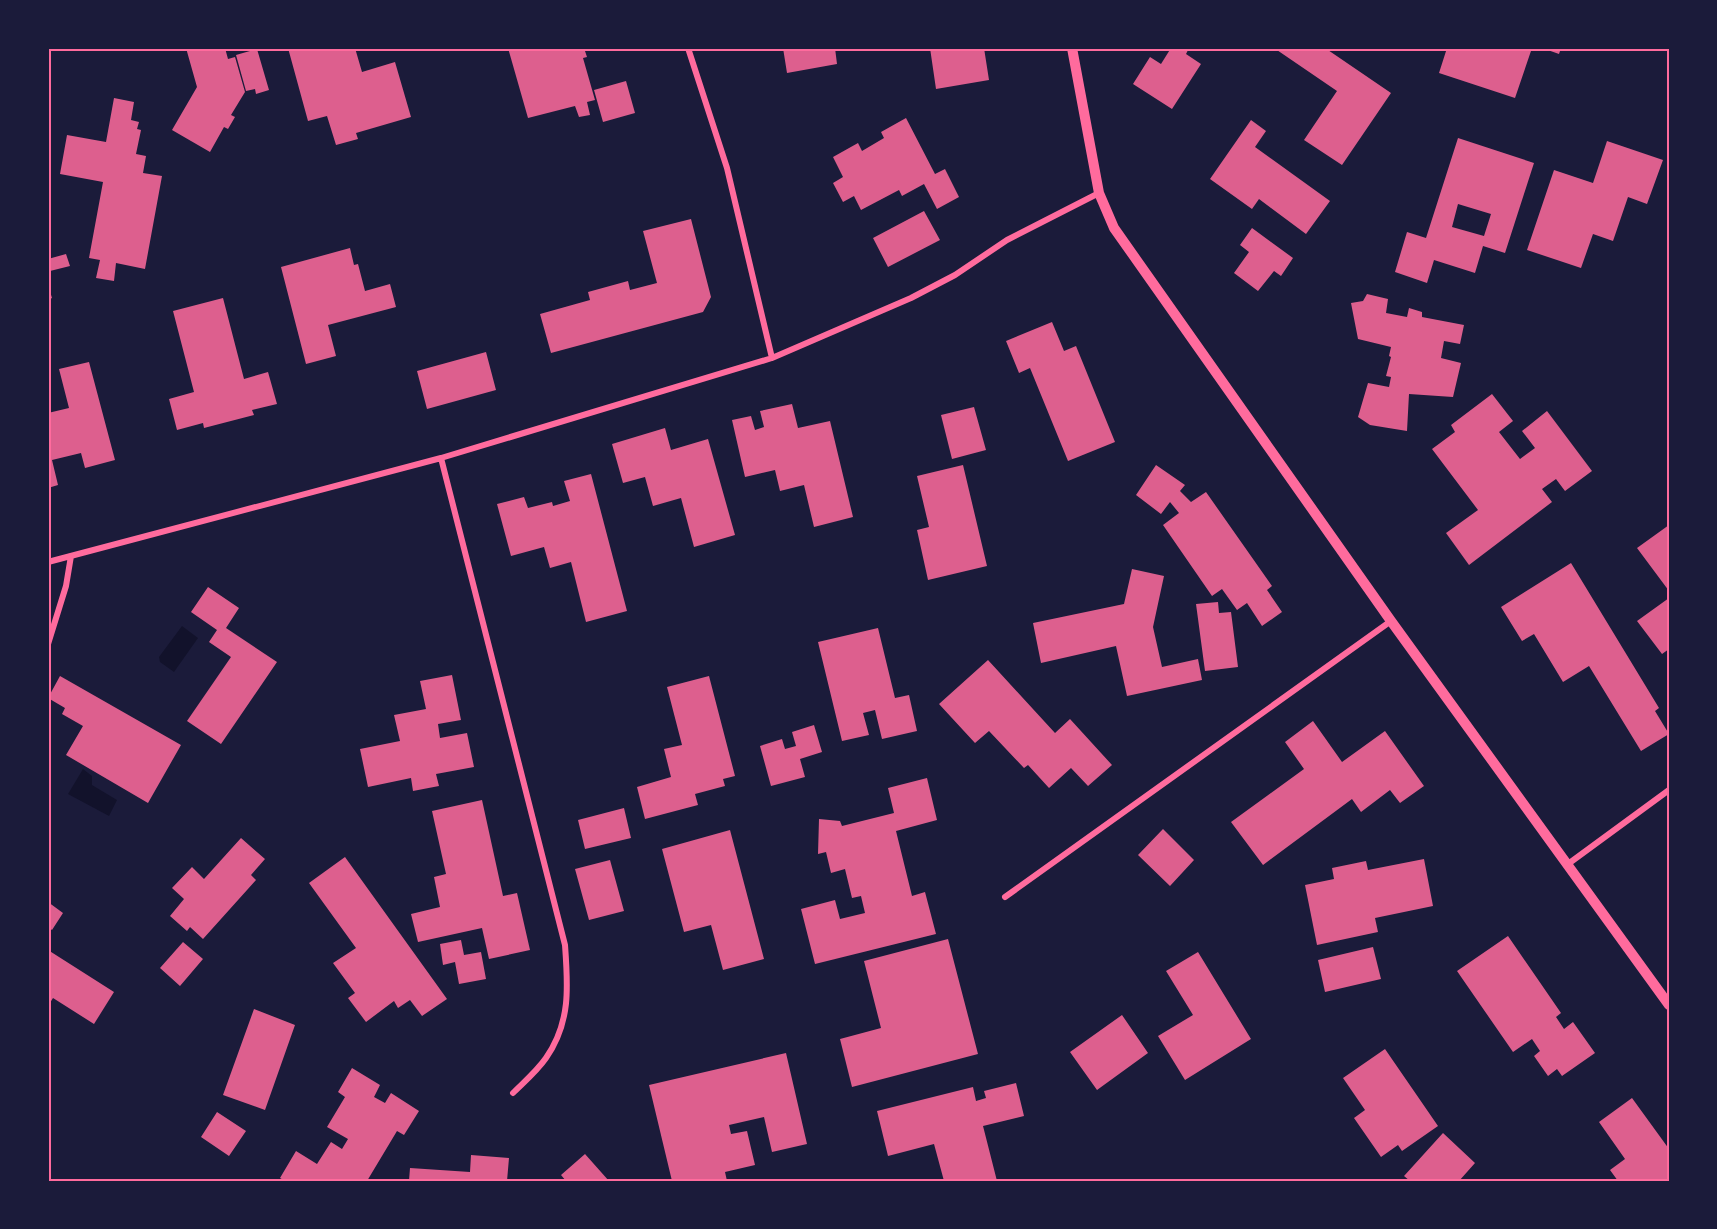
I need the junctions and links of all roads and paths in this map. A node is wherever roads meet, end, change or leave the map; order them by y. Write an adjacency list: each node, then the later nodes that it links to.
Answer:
1 (688, 48): 4 (street)
2 (1072, 48): 3 (street)
3 (1099, 193): 4 (street); 8 (street)
4 (772, 358): 5 (street)
5 (441, 458): 6 (street); 14 (street)
6 (71, 556): 7 (street); 9 (street)
7 (48, 562)
8 (1391, 621): 11 (street); 12 (street)
9 (48, 644)
10 (1669, 790): 11 (street)
11 (1568, 864): 13 (street)
12 (1005, 897)
13 (1669, 1005)
14 (513, 1093)

